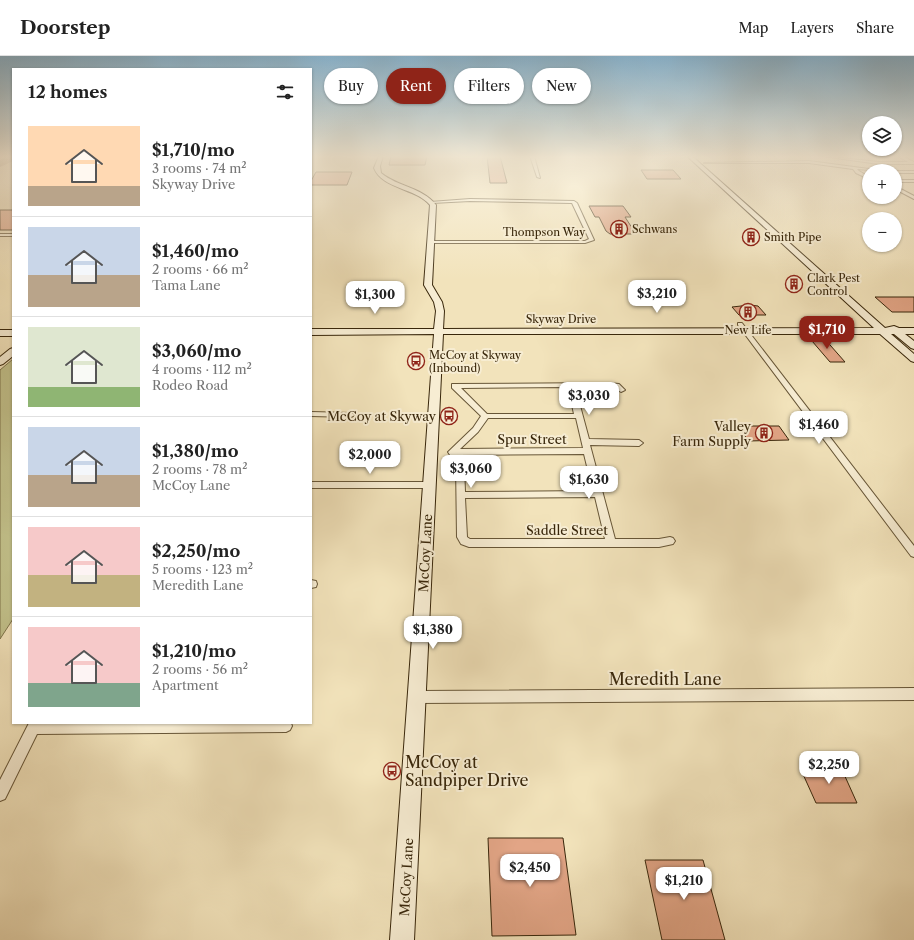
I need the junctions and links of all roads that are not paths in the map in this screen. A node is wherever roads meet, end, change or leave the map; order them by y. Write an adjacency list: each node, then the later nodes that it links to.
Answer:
1 (425, 197): 4 (street)
2 (735, 197): 9 (street)
3 (743, 197): 8 (street)
4 (432, 202): 7 (street, McCoy Lane); 7 (street, Thompson Way)
5 (0, 235): 6 (street)
6 (12, 235)
7 (431, 242): 16 (street, McCoy Lane)
8 (839, 281)
9 (875, 323): 14 (street, Skyway Drive); 15 (street)
10 (914, 324): 15 (street, Skyway Drive)
11 (312, 326): 16 (street, Skyway Drive)
12 (0, 327): 13 (street)
13 (12, 327)
14 (743, 327): 15 (street, Skyway Drive); 16 (street, Skyway Drive); 41 (street)
15 (886, 327): 17 (street); 24 (street)
16 (439, 328): 19 (street, Skyway Drive); 36 (street, McCoy Lane)
17 (897, 331): 18 (street); 22 (street)
18 (914, 331)
19 (312, 332)
20 (0, 333): 21 (street)
21 (12, 333)
22 (914, 346)
23 (12, 351): 25 (street)
24 (914, 359)
25 (0, 362)
26 (571, 385): 27 (street); 30 (street); 31 (street)
27 (621, 390)
28 (312, 414): 29 (street)
29 (351, 415)
30 (485, 416): 31 (street); 34 (street)
31 (579, 416): 33 (street)
32 (639, 443): 33 (street, Spur Street)
33 (586, 447): 34 (street, Spur Street); 37 (street)
34 (452, 452): 38 (street)
35 (312, 485): 36 (street)
36 (428, 485): 43 (street, McCoy Lane)
37 (599, 494): 38 (street); 40 (street)
38 (461, 495): 40 (street, Saddle Street)
39 (670, 541): 40 (street, Saddle Street)
40 (612, 543)
41 (914, 553)
42 (914, 694): 43 (street, Meredith Lane)
43 (416, 697): 47 (street, McCoy Lane)
44 (35, 726): 45 (street); 46 (street)
45 (286, 726)
46 (0, 794)
47 (402, 940)

